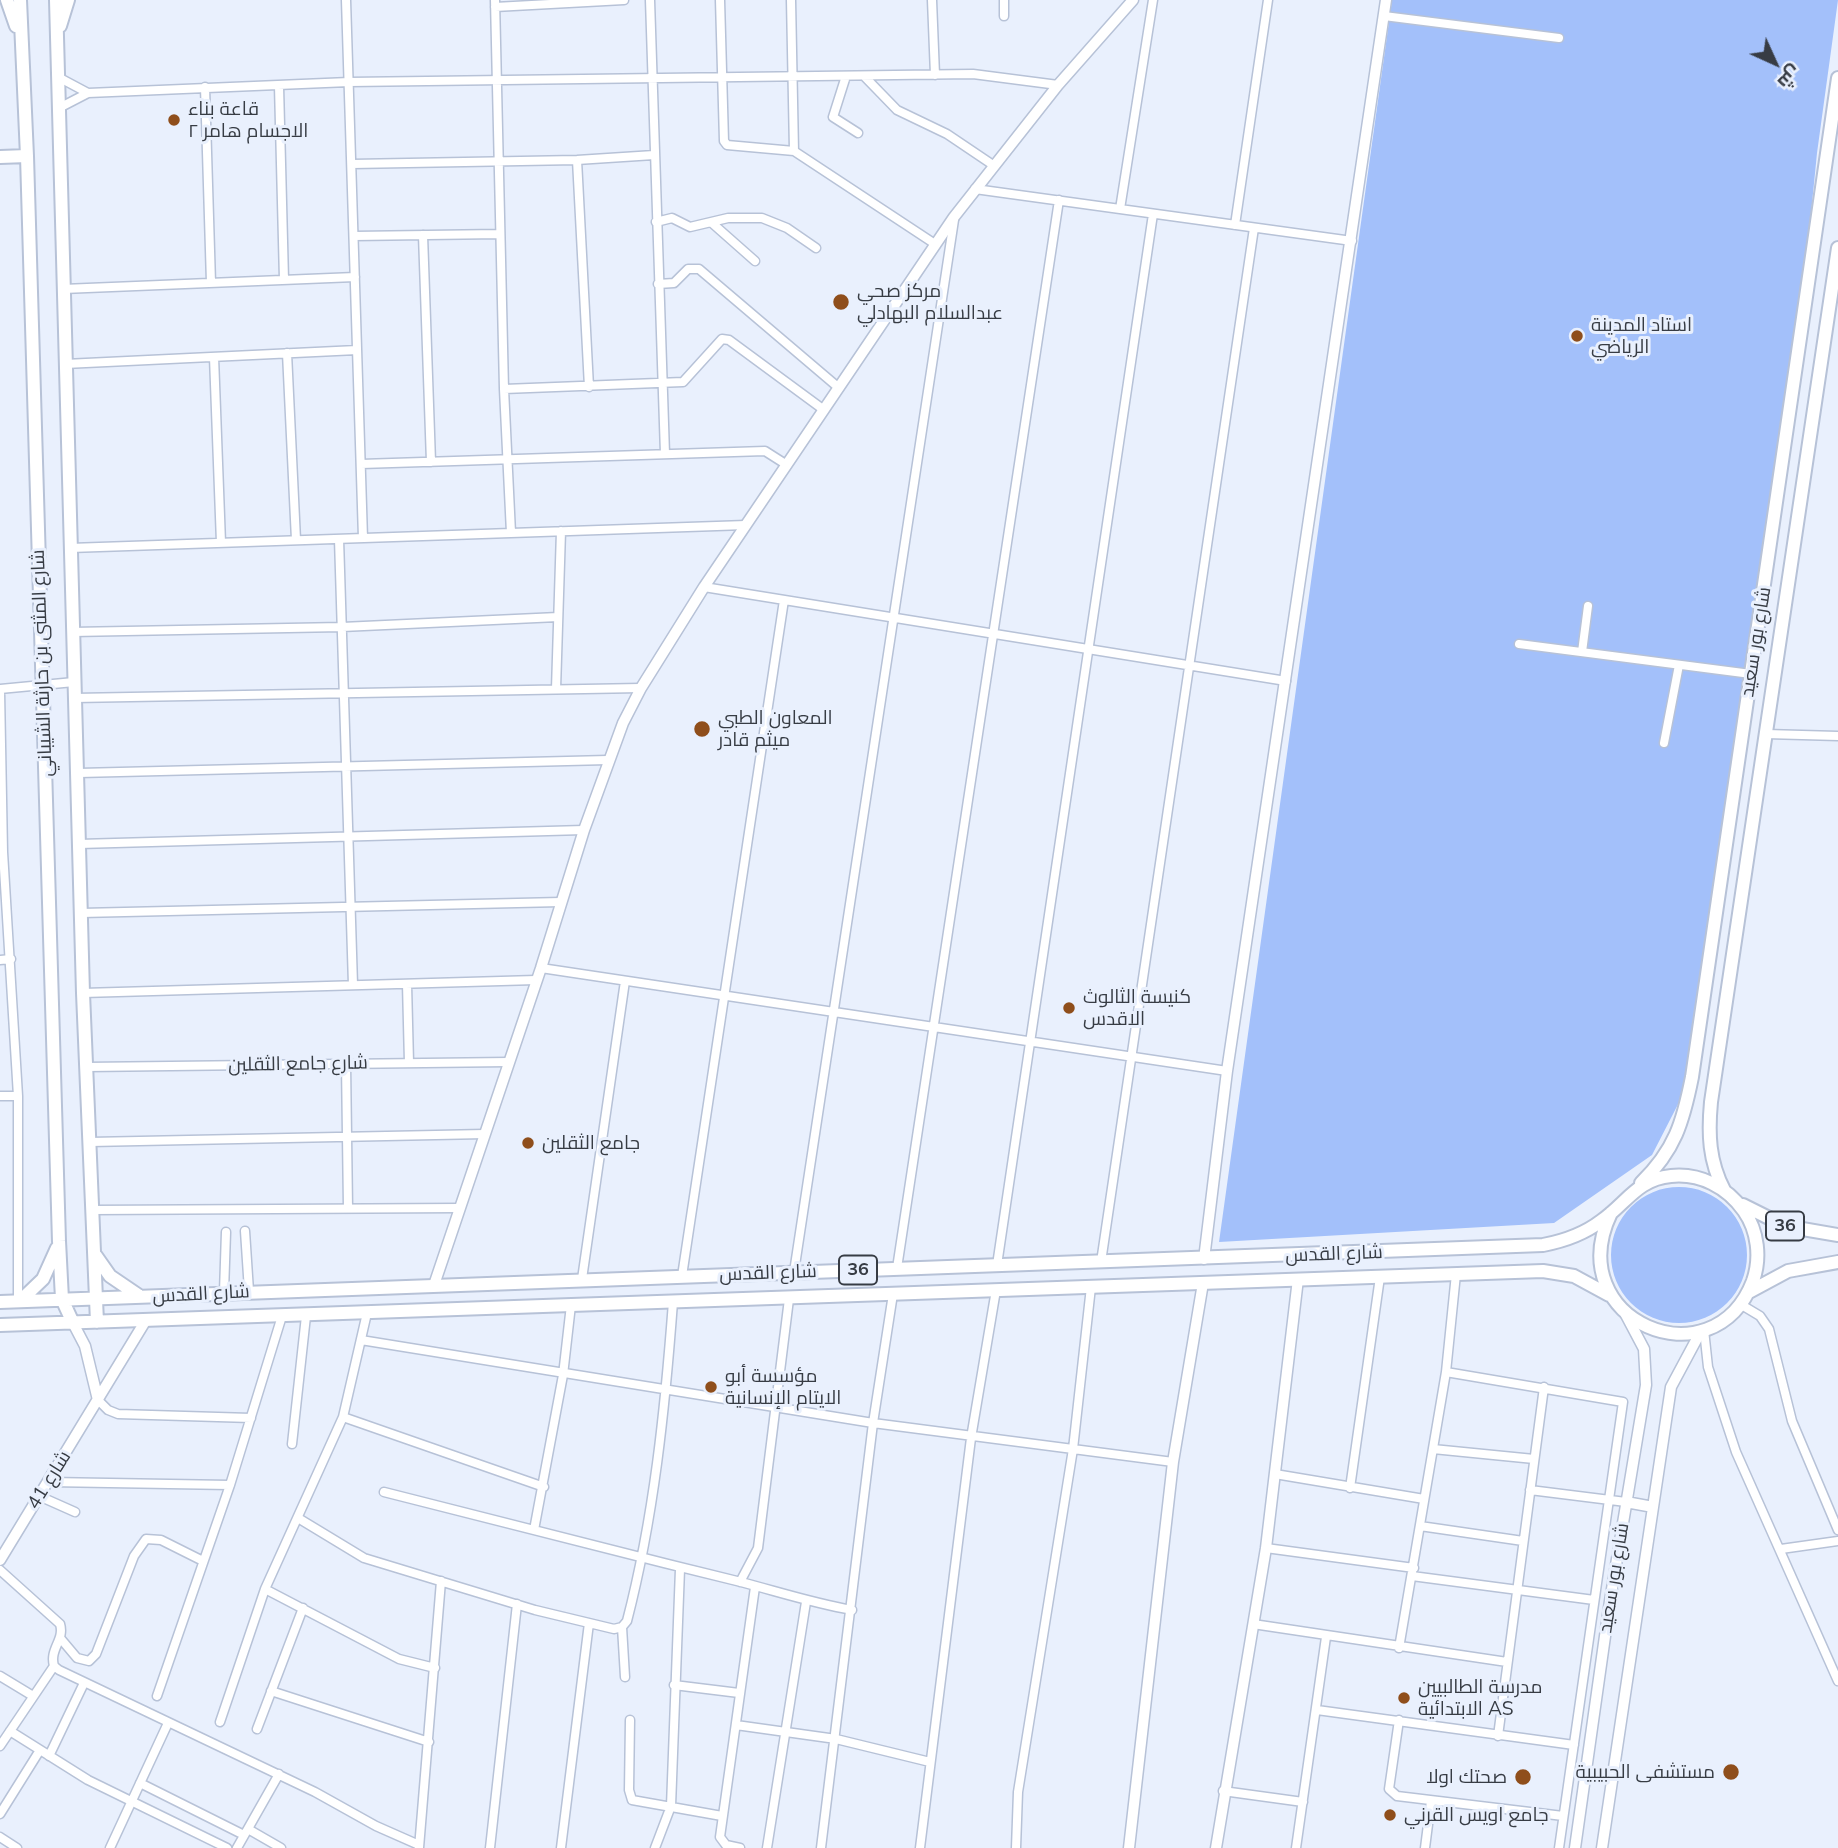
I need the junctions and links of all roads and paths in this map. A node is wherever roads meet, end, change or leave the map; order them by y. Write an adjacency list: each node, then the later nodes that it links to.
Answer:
1 (7, 0): 21 (main road)
2 (20, 0): 21 (main road, شارع المثنى بن حارثة الشيباني)
3 (56, 0): 20 (main road, شارع المثنى بن حارثة الشيباني)
4 (68, 0): 20 (main road)
5 (346, 0): 31 (street)
6 (624, 0): 16 (street)
7 (650, 0): 30 (street)
8 (720, 0): 28 (street)
9 (791, 0): 24 (street)
10 (932, 0): 23 (street)
11 (1004, 0): 18 (street)
12 (1133, 0): 33 (street)
13 (1153, 0): 49 (street)
14 (1268, 0): 54 (street)
15 (1386, 0): 19 (street)
16 (576, 1): 17 (street)
17 (495, 3): 32 (street)
18 (1004, 16)
19 (1384, 16): 22 (street); 59 (street)
20 (57, 36): 27 (main road, شارع المثنى بن حارثة الشيباني)
21 (21, 37): 41 (main road, شارع المثنى بن حارثة الشيباني)
22 (1559, 38)
23 (935, 75): 26 (street); 33 (street)
24 (792, 76): 25 (street); 28 (street); 39 (street)
25 (846, 76): 26 (street); 38 (street)
26 (864, 76): 46 (street)
27 (58, 77): 36 (street); 37 (main road, شارع المثنى بن حارثة الشيباني)
28 (722, 77): 30 (street); 39 (street)
29 (1838, 78): 104 (main road, شارع بور سعيد)
30 (652, 79): 32 (street); 40 (street)
31 (349, 82): 32 (street); 34 (street); 45 (street)
32 (497, 82): 44 (street)
33 (1058, 85): 46 (street)
34 (279, 86): 35 (street); 65 (street)
35 (205, 87): 36 (street); 66 (street)
36 (88, 93): 37 (street)
37 (59, 108): 68 (main road, شارع المثنى بن حارثة الشيباني)
38 (858, 133)
39 (794, 151): 60 (street)
40 (654, 155): 43 (street); 52 (street)
41 (27, 156): 42 (main road); 107 (main road, شارع المثنى بن حارثة الشيباني)
42 (0, 157)
43 (577, 160): 44 (street); 74 (street)
44 (499, 162): 45 (street); 57 (street)
45 (352, 164): 58 (street)
46 (993, 164): 47 (street)
47 (975, 189): 48 (street); 51 (street)
48 (1059, 200): 49 (street); 98 (street)
49 (1120, 209): 50 (street)
50 (1153, 214): 54 (street); 100 (street)
51 (954, 217): 60 (street); 95 (street)
52 (656, 222): 53 (street); 67 (street)
53 (712, 223): 61 (street); 63 (street)
54 (1235, 225): 55 (street)
55 (1254, 228): 59 (street); 103 (street)
56 (423, 234): 57 (street); 58 (street); 80 (street)
57 (500, 234): 76 (street)
58 (354, 236): 64 (street)
59 (1352, 241): 105 (street)
60 (935, 244): 75 (street)
61 (816, 248)
62 (1838, 248): 114 (main road, شارع بور سعيد)
63 (755, 261)
64 (355, 277): 65 (street); 69 (street)
65 (284, 280): 66 (street)
66 (212, 283): 68 (street)
67 (658, 284): 73 (street); 75 (street)
68 (63, 289): 72 (main road, شارع المثنى بن حارثة الشيباني)
69 (357, 350): 70 (street); 81 (street)
70 (287, 353): 71 (street); 88 (street)
71 (214, 357): 72 (street); 89 (street)
72 (65, 364): 90 (main road, شارع المثنى بن حارثة الشيباني)
73 (661, 385): 74 (street); 77 (street); 78 (street)
74 (589, 387): 76 (street)
75 (839, 388): 77 (street)
76 (504, 390): 79 (street)
77 (824, 410): 82 (street)
78 (664, 454): 79 (street); 82 (street)
79 (507, 459): 80 (street); 85 (street)
80 (431, 462): 81 (street)
81 (361, 464): 86 (street)
82 (787, 465): 83 (street)
83 (746, 525): 84 (street); 91 (street)
84 (561, 531): 85 (street); 94 (street)
85 (511, 533): 86 (street)
86 (363, 538): 87 (street)
87 (339, 539): 88 (street); 96 (street)
88 (296, 540): 89 (street)
89 (221, 543): 90 (street)
90 (70, 548): 97 (main road, شارع المثنى بن حارثة الشيباني)
91 (704, 587): 92 (street); 108 (street)
92 (783, 600): 95 (street); 137 (street)
93 (1588, 606): 101 (street)
94 (558, 617): 96 (street); 109 (street)
95 (893, 618): 98 (street); 138 (street)
96 (342, 627): 97 (street); 111 (street)
97 (72, 632): 106 (main road, شارع المثنى بن حارثة الشيباني)
98 (993, 634): 100 (street); 139 (street)
99 (1519, 644): 101 (street)
100 (1088, 649): 103 (street); 140 (street)
101 (1582, 652): 102 (street)
102 (1679, 665): 104 (street); 116 (street)
103 (1189, 666): 105 (street); 141 (street)
104 (1751, 674): 120 (main road, شارع بور سعيد)
105 (1286, 681): 146 (street)
106 (74, 682): 107 (street); 112 (main road, شارع المثنى بن حارثة الشيباني)
107 (43, 685): 110 (street); 162 (main road, شارع المثنى بن حارثة الشيباني)
108 (640, 688): 109 (street); 117 (street)
109 (555, 689): 111 (street)
110 (0, 690): 113 (street)
111 (344, 693): 112 (street); 118 (street)
112 (74, 698): 119 (main road, شارع المثنى بن حارثة الشيباني)
113 (0, 704): 125 (street)
114 (1766, 734): 115 (street); 121 (main road, شارع بور سعيد)
115 (1838, 736)
116 (1664, 743)
117 (608, 761): 118 (street); 122 (street)
118 (346, 767): 119 (street); 123 (street)
119 (79, 773): 124 (main road, شارع المثنى بن حارثة الشيباني)
120 (1734, 793): 121 (main road); 152 (main road, شارع بور سعيد)
121 (1757, 797): 153 (main road, شارع بور سعيد)
122 (584, 830): 123 (street); 126 (street)
123 (349, 838): 124 (street); 127 (street)
124 (79, 844): 128 (main road, شارع المثنى بن حارثة الشيباني)
125 (2, 852): 129 (street)
126 (561, 902): 127 (street); 131 (street)
127 (351, 906): 128 (street); 135 (street)
128 (80, 913): 136 (main road, شارع المثنى بن حارثة الشيباني)
129 (11, 959): 130 (street); 148 (street)
130 (0, 960)
131 (541, 968): 132 (street); 133 (street)
132 (536, 980): 134 (street); 142 (street)
133 (625, 981): 137 (street); 176 (street)
134 (407, 984): 135 (street); 143 (street)
135 (353, 985): 136 (street)
136 (83, 993): 145 (main road, شارع المثنى بن حارثة الشيباني)
137 (724, 995): 138 (street); 174 (street)
138 (834, 1012): 139 (street); 171 (street)
139 (933, 1027): 140 (street); 170 (street)
140 (1030, 1041): 141 (street); 168 (street)
141 (1131, 1056): 146 (street); 165 (street)
142 (509, 1062): 143 (street, شارع جامع الثقلين); 149 (street)
143 (409, 1063): 144 (street, شارع جامع الثقلين)
144 (346, 1064): 145 (street, شارع جامع الثقلين); 150 (street)
145 (86, 1067): 151 (main road, شارع المثنى بن حارثة الشيباني)
146 (1227, 1071): 164 (street)
147 (0, 1096): 148 (street)
148 (18, 1096): 194 (street)
149 (485, 1134): 150 (street); 156 (street)
150 (347, 1137): 151 (street); 155 (street)
151 (90, 1142): 157 (main road, شارع المثنى بن حارثة الشيباني)
152 (1634, 1189): 153 (main road); 158 (main road)
153 (1725, 1190): 154 (main road)
154 (1737, 1201): 161 (main road, 36); 186 (main road)
155 (348, 1208): 156 (street); 157 (street)
156 (460, 1208): 179 (street)
157 (92, 1210): 163 (main road, شارع المثنى بن حارثة الشيباني)
158 (1611, 1213): 164 (main road, شارع القدس / 36); 190 (main road)
159 (245, 1231): 184 (street)
160 (226, 1232): 185 (street)
161 (1838, 1235)
162 (59, 1241): 191 (main road, شارع المثنى بن حارثة الشيباني); 194 (main road)
163 (95, 1255): 188 (main road); 189 (main road, شارع المثنى بن حارثة الشيباني)
164 (1204, 1259): 165 (main road, شارع القدس / 36)
165 (1101, 1262): 167 (main road, شارع القدس / 36)
166 (1838, 1262): 186 (main road, 36)
167 (1047, 1264): 169 (main road, شارع القدس / 36); 182 (main road)
168 (997, 1265): 169 (main road, شارع القدس / 36); 170 (main road, شارع القدس / 36)
169 (1032, 1265): 181 (main road)
170 (897, 1268): 171 (main road, شارع القدس / 36)
171 (794, 1272): 173 (main road, شارع القدس / 36)
172 (1456, 1274): 175 (main road, شارع القدس / 36); 190 (main road, شارع القدس / 36); 209 (street)
173 (734, 1275): 174 (main road, شارع القدس / 36); 193 (main road)
174 (682, 1276): 176 (main road, شارع القدس / 36)
175 (1380, 1277): 177 (main road, شارع القدس / 36); 228 (street)
176 (582, 1279): 179 (main road, شارع القدس / 36)
177 (1298, 1279): 178 (main road, شارع القدس / 36); 224 (street)
178 (1203, 1283): 180 (main road, شارع القدس / 36); 223 (street)
179 (434, 1285): 184 (main road, شارع القدس / 36)
180 (1090, 1287): 182 (main road, شارع القدس / 36); 220 (street)
181 (1026, 1289): 182 (main road, شارع القدس / 36); 183 (main road, شارع القدس / 36)
182 (1052, 1289)
183 (996, 1290): 187 (main road, شارع القدس / 36); 218 (street)
184 (249, 1291): 185 (main road, شارع القدس / 36)
185 (224, 1292): 188 (main road, شارع القدس / 36)
186 (1749, 1292): 197 (main road)
187 (893, 1294): 192 (main road, شارع القدس / 36); 217 (street)
188 (142, 1296): 189 (main road, شارع القدس / 36)
189 (97, 1297): 191 (main road, شارع القدس / 36); 204 (main road, شارع المثنى بن حارثة الشيباني)
190 (1612, 1298): 200 (main road)
191 (62, 1299): 194 (main road, شارع القدس / 36); 205 (main road, شارع المثنى بن حارثة الشيباني)
192 (789, 1299): 193 (main road, شارع القدس / 36); 214 (street)
193 (734, 1300): 196 (main road, شارع القدس / 36)
194 (19, 1301): 195 (main road, شارع القدس / 36)
195 (0, 1302)
196 (673, 1302): 198 (main road, شارع القدس / 36); 212 (street)
197 (1740, 1304): 207 (main road); 240 (street)
198 (571, 1305): 199 (main road, شارع القدس / 36); 210 (street)
199 (367, 1313): 202 (main road, شارع القدس / 36); 208 (street)
200 (1626, 1314): 207 (main road); 234 (street, شارع بور سعيد)
201 (282, 1316): 202 (main road, شارع القدس / 36); 203 (main road, شارع القدس / 36); 216 (street)
202 (306, 1316): 219 (street)
203 (146, 1320): 204 (main road, شارع القدس / 36); 213 (street, شارع 41)
204 (97, 1322): 205 (main road, شارع القدس / 36)
205 (73, 1323): 206 (main road, شارع القدس / 36); 213 (street)
206 (0, 1325)
207 (1702, 1330): 235 (street, شارع بور سعيد); 244 (street)
208 (361, 1340): 210 (street); 215 (street)
209 (1446, 1372): 211 (street); 221 (street)
210 (563, 1375): 212 (street); 227 (street)
211 (1544, 1387): 222 (street); 233 (street)
212 (667, 1388): 214 (street); 246 (street)
213 (98, 1400): 216 (street); 225 (street, شارع 41)
214 (776, 1406): 217 (street); 252 (street)
215 (343, 1417): 227 (street); 237 (street)
216 (251, 1418): 226 (street)
217 (873, 1423): 218 (street); 260 (street)
218 (971, 1437): 220 (street); 295 (street)
219 (292, 1444)
220 (1073, 1449): 223 (street); 321 (street)
221 (1433, 1450): 222 (street); 232 (street)
222 (1534, 1459): 229 (street)
223 (1173, 1462): 322 (street)
224 (1275, 1474): 228 (street); 243 (street)
225 (48, 1482): 226 (street); 231 (street, شارع 41)
226 (230, 1485): 247 (street)
227 (544, 1488): 239 (street)
228 (1350, 1488): 232 (street)
229 (1530, 1490): 233 (street); 241 (street)
230 (384, 1492): 239 (street)
231 (39, 1496): 236 (street); 245 (street, شارع 41)
232 (1424, 1499): 238 (street)
233 (1609, 1500): 234 (street); 256 (street)
234 (1626, 1502): 235 (street); 327 (street, شارع بور سعيد)
235 (1653, 1507): 328 (street, شارع بور سعيد)
236 (75, 1512)
237 (299, 1518): 251 (street); 254 (street)
238 (1420, 1526): 241 (street); 250 (street)
239 (534, 1530): 246 (street)
240 (1838, 1530)
241 (1523, 1541): 255 (street)
242 (1838, 1541): 244 (street)
243 (1266, 1548): 250 (street); 262 (street)
244 (1781, 1549): 272 (street)
245 (0, 1560)
246 (643, 1560): 248 (street); 263 (street)
247 (203, 1561): 265 (street); 278 (street)
248 (680, 1569): 252 (street); 274 (street)
249 (0, 1570): 265 (street)
250 (1413, 1572): 255 (street); 266 (street)
251 (441, 1581): 258 (street); 269 (street)
252 (740, 1582): 253 (street)
253 (755, 1587): 257 (street); 276 (street)
254 (265, 1588): 259 (street); 282 (street)
255 (1517, 1589): 256 (street); 267 (street)
256 (1594, 1600): 291 (street)
257 (806, 1602): 260 (street); 287 (street)
258 (517, 1604): 261 (street); 314 (street)
259 (303, 1608): 269 (street); 275 (street)
260 (852, 1610): 289 (street)
261 (589, 1623): 263 (street); 315 (street)
262 (1253, 1625): 264 (street); 298 (street)
263 (622, 1627): 271 (street)
264 (1325, 1637): 266 (street); 279 (street)
265 (61, 1639): 268 (street)
266 (1399, 1648): 267 (street)
267 (1507, 1662): 288 (street)
268 (54, 1665): 273 (street); 277 (street)
269 (435, 1668): 290 (street)
270 (0, 1676): 277 (street)
271 (625, 1677)
272 (1838, 1681)
273 (84, 1683): 283 (street); 294 (street)
274 (674, 1685): 276 (street); 302 (street)
275 (271, 1691): 285 (street); 290 (street)
276 (739, 1693): 284 (street)
277 (33, 1696): 286 (street)
278 (157, 1696)
279 (1317, 1710): 281 (street); 301 (street)
280 (630, 1720): 302 (street)
281 (1399, 1720): 288 (street); 300 (street)
282 (220, 1722)
283 (168, 1723): 296 (street); 297 (street)
284 (736, 1725): 287 (street); 304 (street)
285 (257, 1729)
286 (10, 1731): 292 (street); 293 (street)
287 (785, 1732): 289 (street); 318 (street)
288 (1498, 1736): 291 (street)
289 (836, 1739): 295 (street); 319 (street)
290 (429, 1742): 309 (street)
291 (1574, 1745): 305 (street)
292 (0, 1746)
293 (40, 1750): 294 (street); 303 (street)
294 (49, 1756): 299 (street)
295 (930, 1762): 320 (street)
296 (279, 1774): 306 (street); 309 (street)
297 (140, 1783): 299 (street); 306 (street)
298 (1223, 1791): 301 (street); 323 (street)
299 (132, 1800): 310 (street); 311 (street)
300 (1431, 1801): 305 (street); 325 (street)
301 (1303, 1802): 324 (street)
302 (671, 1806): 304 (street); 316 (street)
303 (0, 1814)
304 (722, 1816): 317 (street)
305 (1563, 1816): 326 (street)
306 (246, 1832): 312 (street); 313 (street)
307 (0, 1838): 308 (street)
308 (13, 1847)
309 (419, 1847)
310 (110, 1848)
311 (227, 1848)
312 (237, 1848)
313 (281, 1848)
314 (489, 1848)
315 (561, 1848)
316 (655, 1848)
317 (740, 1848)
318 (766, 1848)
319 (821, 1848)
320 (920, 1848)
321 (1016, 1848)
322 (1129, 1848)
323 (1216, 1848)
324 (1296, 1848)
325 (1425, 1848)
326 (1559, 1848)
327 (1575, 1848)
328 (1602, 1848)

